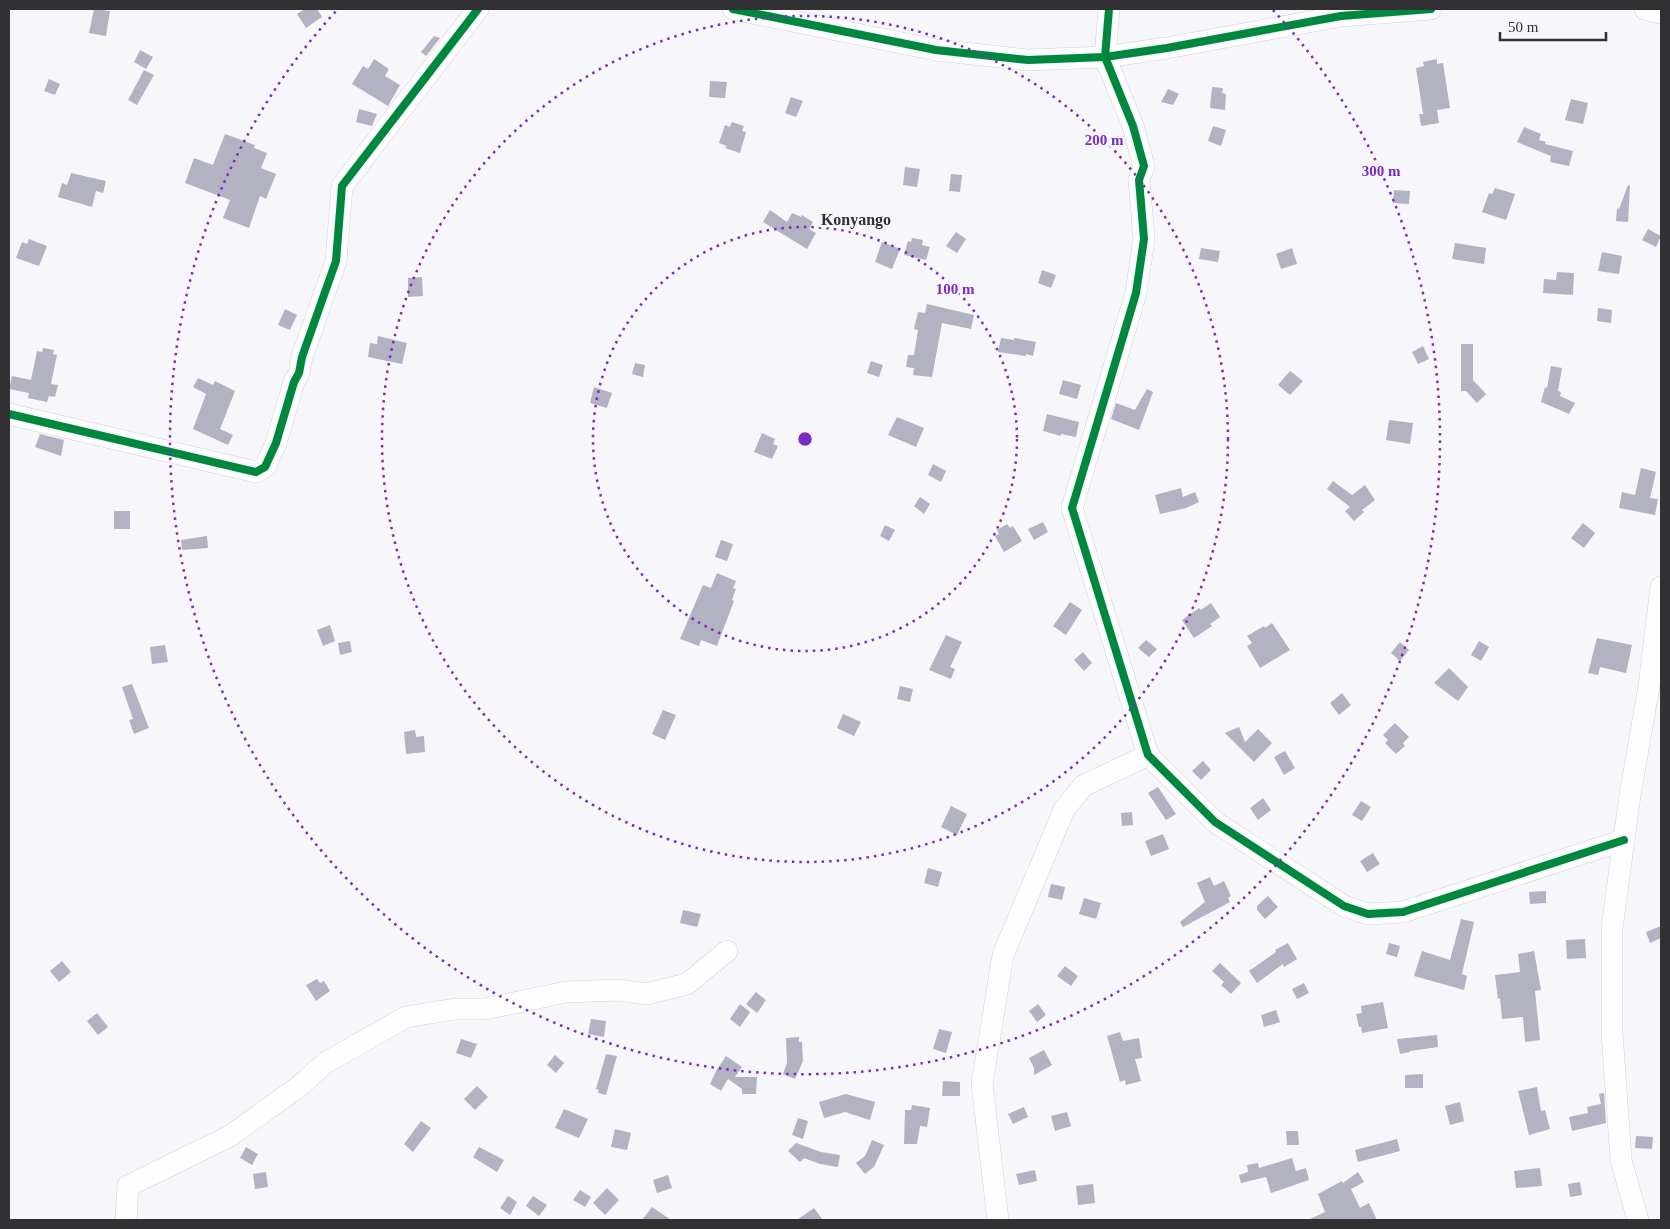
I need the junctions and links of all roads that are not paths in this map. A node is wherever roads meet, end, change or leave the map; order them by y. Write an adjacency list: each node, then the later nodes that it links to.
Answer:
1 (478, 9): 8 (street)
2 (733, 9): 7 (street)
3 (1108, 9): 7 (street)
4 (1431, 9): 7 (street)
5 (1645, 9): 6 (street)
6 (1661, 13)
7 (1105, 58): 10 (street)
8 (9, 414)
9 (1661, 587): 11 (street)
10 (1148, 755): 11 (street); 14 (street)
11 (1624, 840): 15 (street)
12 (727, 951): 13 (street)
13 (126, 1220)
14 (998, 1220)
15 (1638, 1220)

